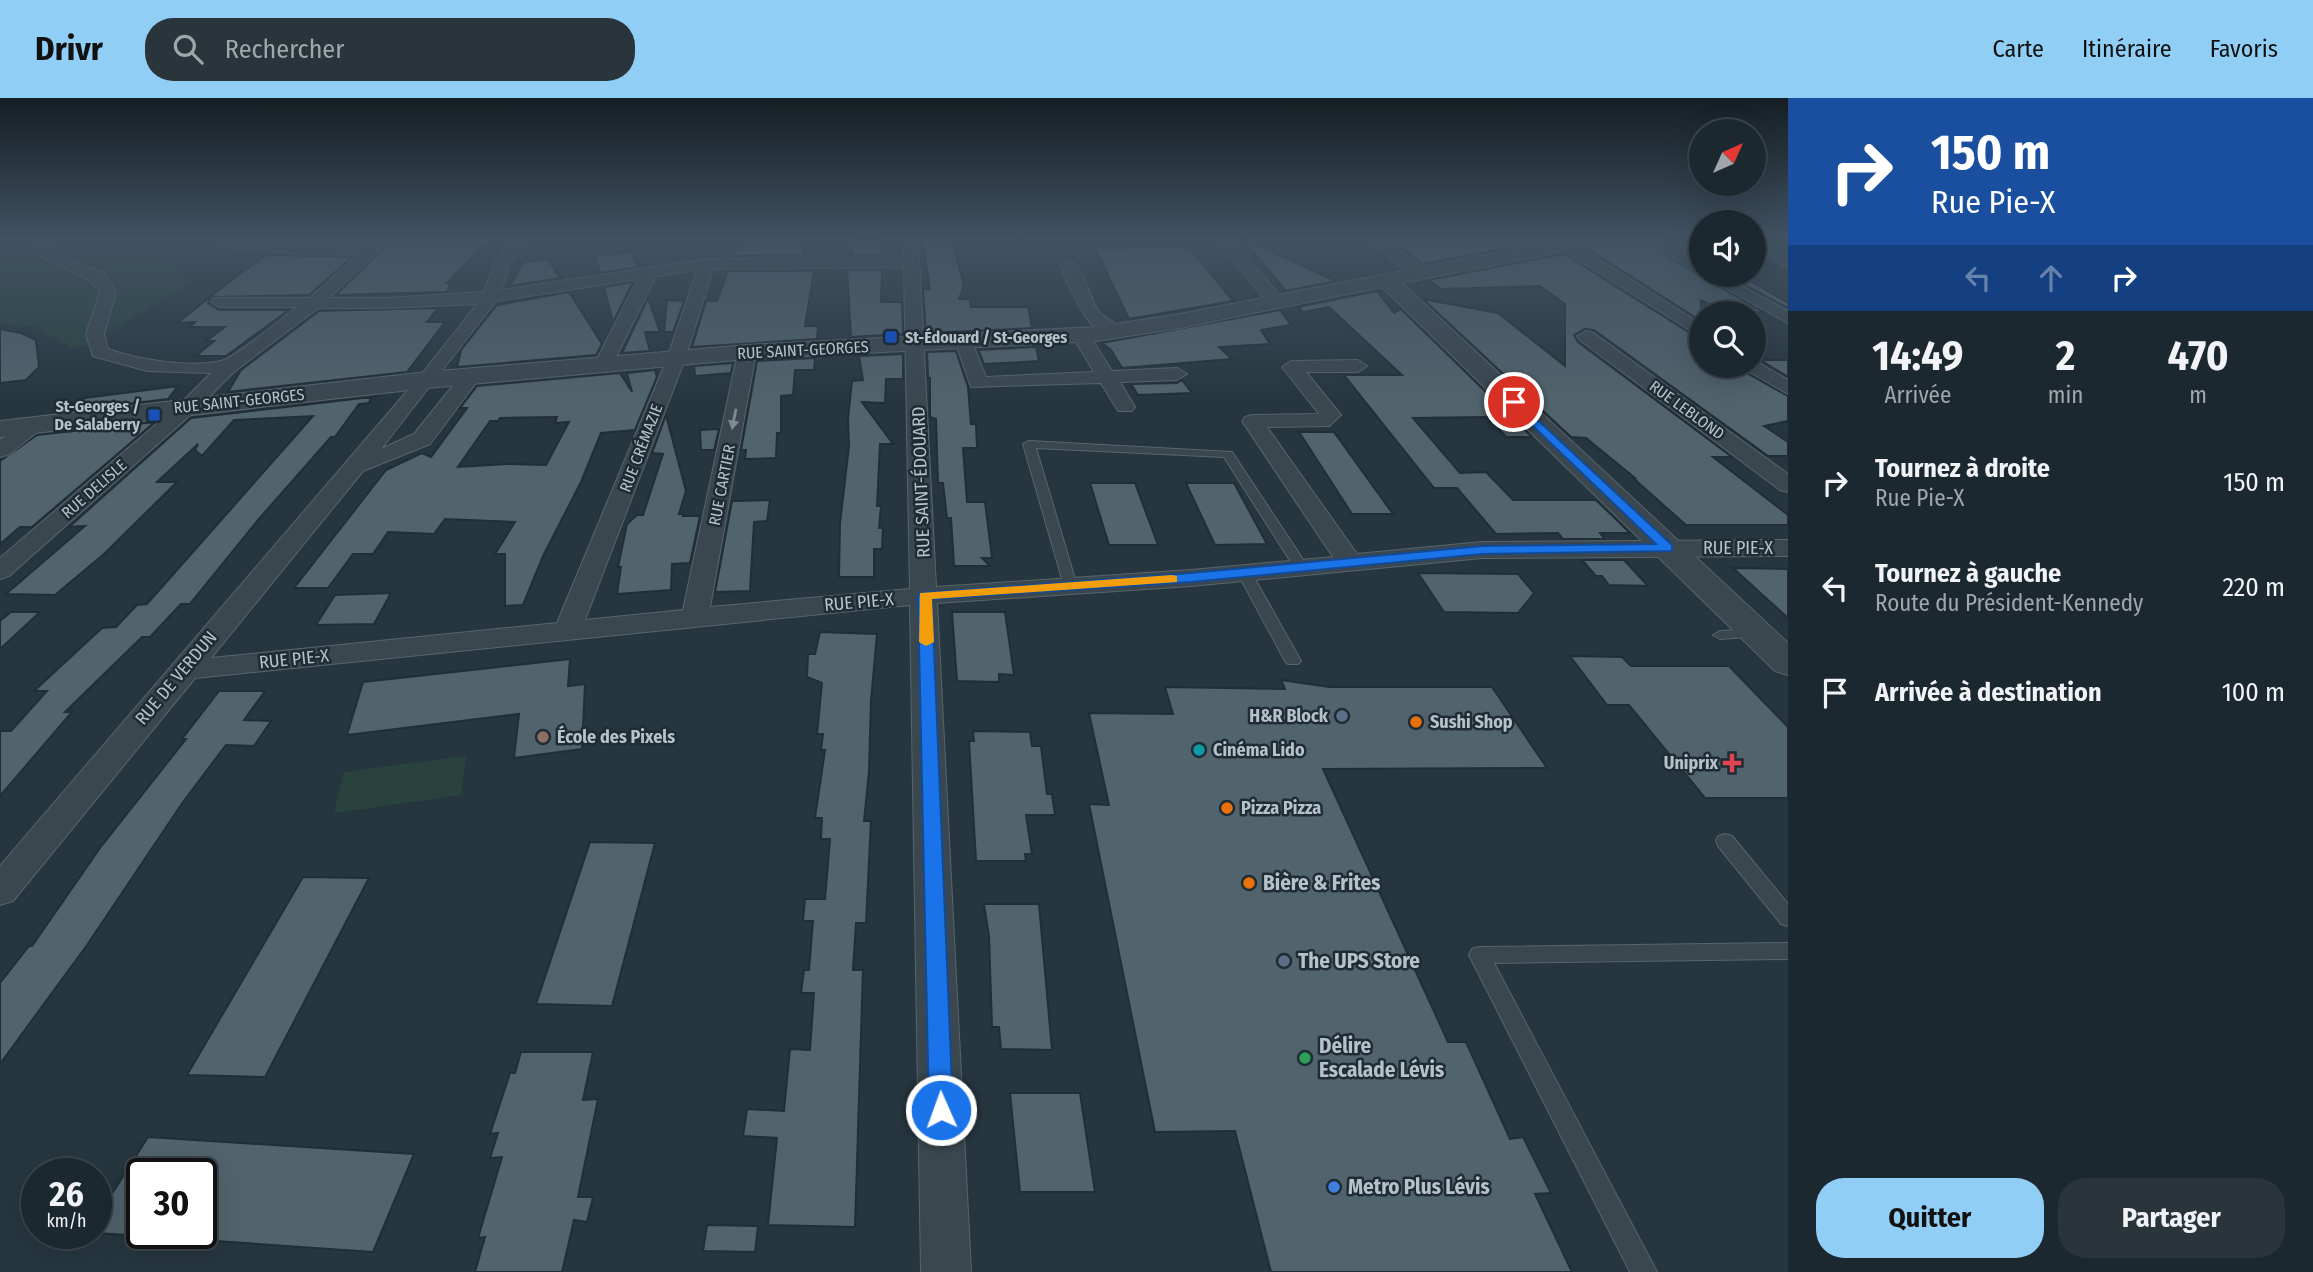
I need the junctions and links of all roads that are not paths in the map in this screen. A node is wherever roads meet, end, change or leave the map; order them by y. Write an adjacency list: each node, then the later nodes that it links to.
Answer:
1 (108, 293): 29 (street)
2 (325, 293): 17 (street, RUE DELISLE)
3 (492, 293): 14 (street, RUE DE VERDUN)
4 (512, 293): 14 (street)
5 (639, 293): 27 (street)
6 (697, 293): 26 (street, RUE CRÉMAZIE)
7 (914, 293): 24 (street, RUE SAINT-ÉDOUARD)
8 (1081, 293): 20 (street)
9 (1268, 293): 15 (street)
10 (1318, 293): 15 (street, RUE SAINT-GEORGES)
11 (1399, 293): 43 (street)
12 (1642, 293): 19 (street)
13 (1742, 293): 18 (street)
14 (491, 296): 17 (street); 34 (street, RUE DE VERDUN)
15 (1275, 301): 20 (street, RUE SAINT-GEORGES)
16 (219, 302): 17 (street)
17 (315, 302): 29 (street, RUE DELISLE)
18 (1788, 318)
19 (1689, 324)
20 (1114, 331): 21 (street, RUE SAINT-GEORGES)
21 (1080, 334): 23 (street, RUE SAINT-GEORGES); 33 (street)
22 (1586, 336): 42 (street, RUE LEBLOND)
23 (964, 341): 24 (street, RUE SAINT-GEORGES); 33 (street)
24 (917, 344): 25 (street, RUE SAINT-GEORGES); 50 (street, RUE SAINT-ÉDOUARD)
25 (747, 352): 26 (street, RUE SAINT-GEORGES); 51 (street, RUE CARTIER, one-way to 51)
26 (676, 359): 27 (street, RUE SAINT-GEORGES); 52 (street, RUE CRÉMAZIE)
27 (603, 365): 32 (street, RUE SAINT-GEORGES)
28 (1358, 366): 45 (street)
29 (228, 367): 36 (street, RUE DELISLE)
30 (1177, 374): 33 (street)
31 (1766, 374): 35 (street)
32 (471, 376): 34 (street, RUE SAINT-GEORGES); 41 (street)
33 (1107, 377): 37 (street)
34 (427, 380): 36 (street, RUE SAINT-GEORGES); 41 (street, RUE DE VERDUN)
35 (1788, 388)
36 (188, 407): 38 (street, RUE SAINT-GEORGES); 47 (street, RUE DELISLE)
37 (1125, 407)
38 (34, 425): 39 (street, RUE SAINT-GEORGES); 40 (street)
39 (0, 429)
40 (0, 450)
41 (354, 466): 57 (street, RUE DE VERDUN)
42 (1788, 485)
43 (1668, 548): 44 (street, RUE PIE-X); 45 (street, RUE PIE-X); 53 (street)
44 (1788, 548)
45 (1349, 562): 46 (street, RUE PIE-X)
46 (1301, 567): 48 (street, RUE PIE-X); 49 (lane)
47 (0, 571)
48 (1244, 572): 49 (street, RUE PIE-X); 55 (lane)
49 (1070, 586): 50 (street, RUE PIE-X)
50 (925, 596): 51 (street, RUE PIE-X); 62 (street, RUE SAINT-ÉDOUARD)
51 (695, 617): 52 (street, RUE PIE-X)
52 (568, 629): 57 (street, RUE PIE-X)
53 (1757, 633): 54 (lane); 56 (street)
54 (1720, 635)
55 (1293, 661)
56 (1788, 663)
57 (182, 670): 59 (street, RUE DE VERDUN)
58 (1725, 841): 60 (lane)
59 (0, 891)
60 (1788, 918)
61 (1788, 951): 63 (lane)
62 (946, 1272)
63 (1644, 1272)

